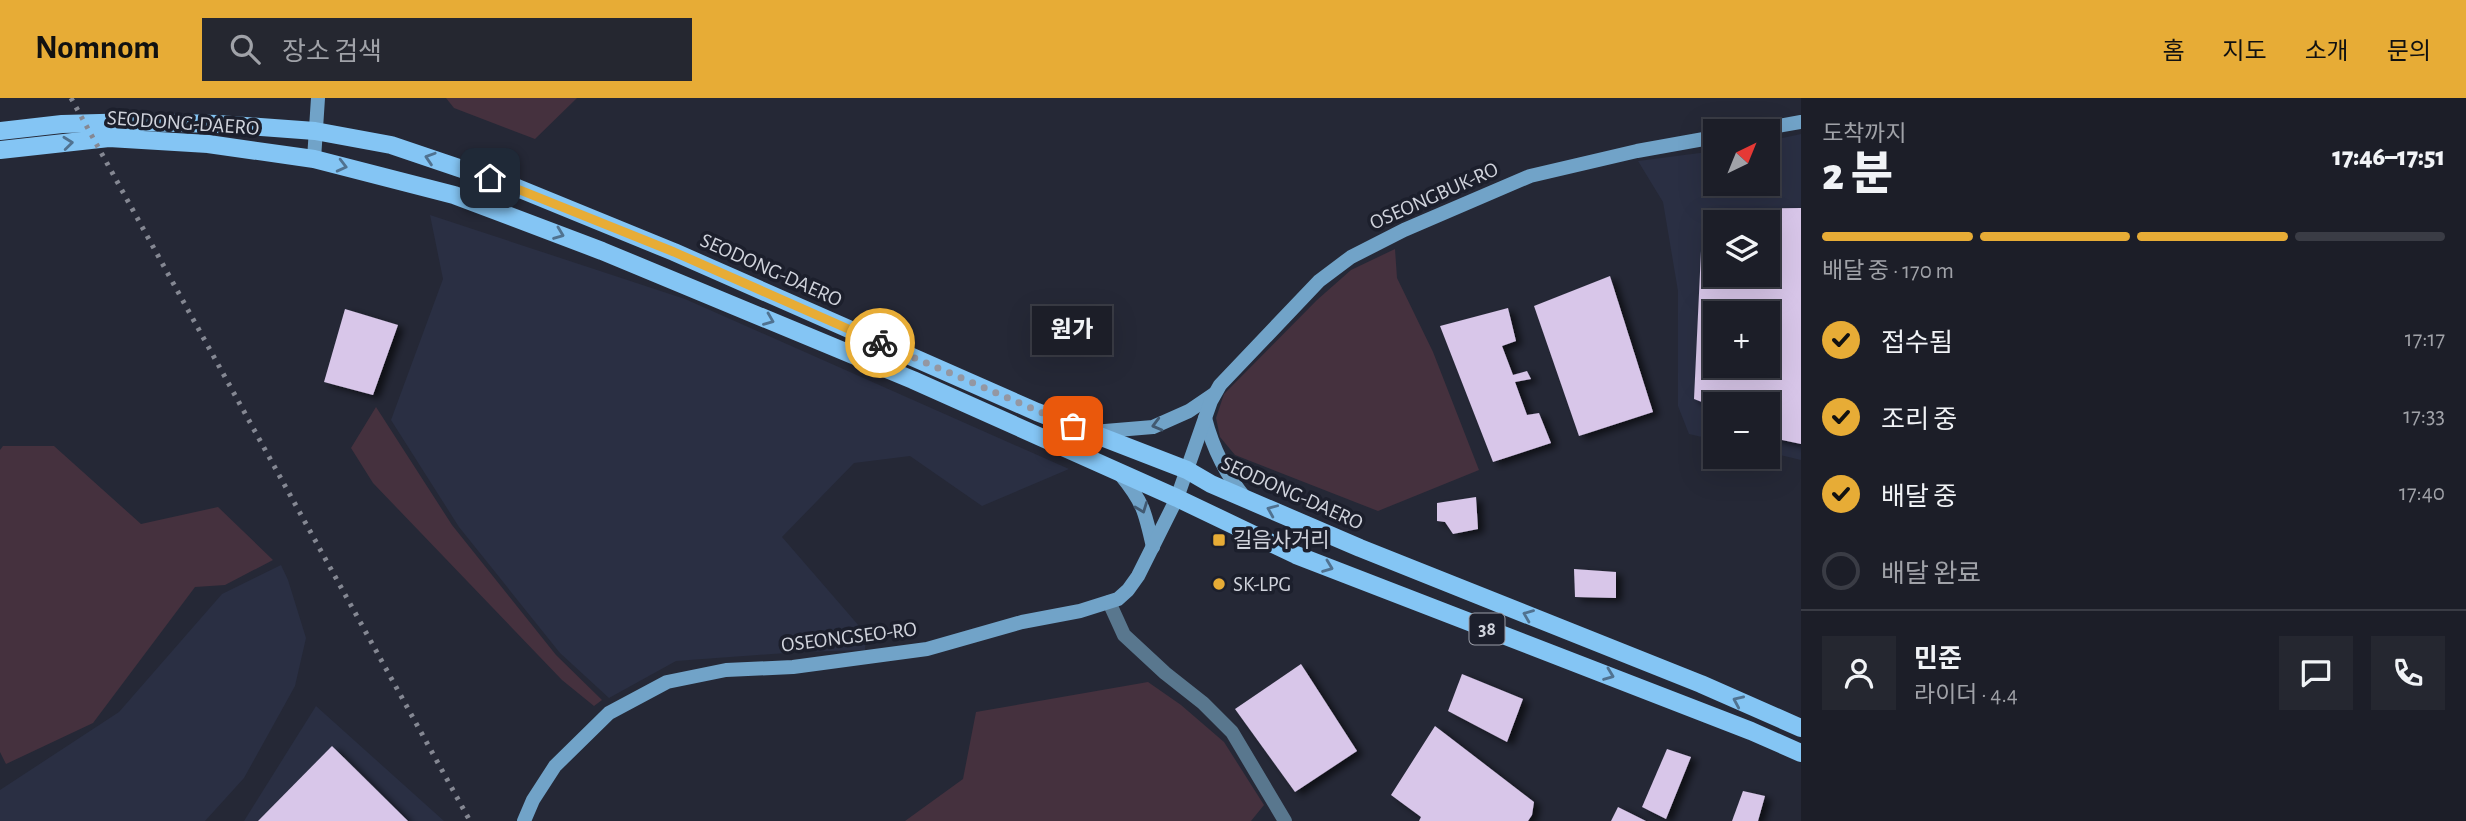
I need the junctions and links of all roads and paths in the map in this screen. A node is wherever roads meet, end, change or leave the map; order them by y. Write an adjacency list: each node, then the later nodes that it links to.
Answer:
1 (318, 98): 5 (street)
2 (1801, 122): 3 (street)
3 (1780, 126)
4 (0, 131): 5 (main road, SEODONG-DAERO / 38)
5 (315, 131): 8 (street); 11 (main road, SEODONG-DAERO / 38, one-way to 5)
6 (1703, 139): 9 (street, OSEONGBUK-RO)
7 (0, 150): 8 (main road, SEODONG-DAERO / 38, one-way to 8)
8 (314, 159): 13 (main road, SEODONG-DAERO / 38, one-way to 13)
9 (1217, 389): 10 (street, OSEONGSEO-RO); 11 (street, one-way to 11)
10 (1205, 418): 12 (street, OSEONGSEO-RO); 15 (street)
11 (1090, 433): 12 (main road, SEODONG-DAERO / 38)
12 (1187, 470): 14 (street, OSEONGSEO-RO); 15 (main road, SEODONG-DAERO / 38)
13 (1120, 474): 14 (main road, SEODONG-DAERO / 38); 16 (street, one-way to 16)
14 (1177, 498): 16 (street, OSEONGSEO-RO); 19 (main road, SEODONG-DAERO / 38, one-way to 19)
15 (1247, 500): 18 (main road, SEODONG-DAERO / 38, one-way to 15)
16 (1153, 547): 17 (street, OSEONGSEO-RO)
17 (1109, 602): 20 (street, OSEONGSEO-RO); 21 (street)
18 (1801, 728)
19 (1801, 753)
20 (524, 821)
21 (1285, 821)

